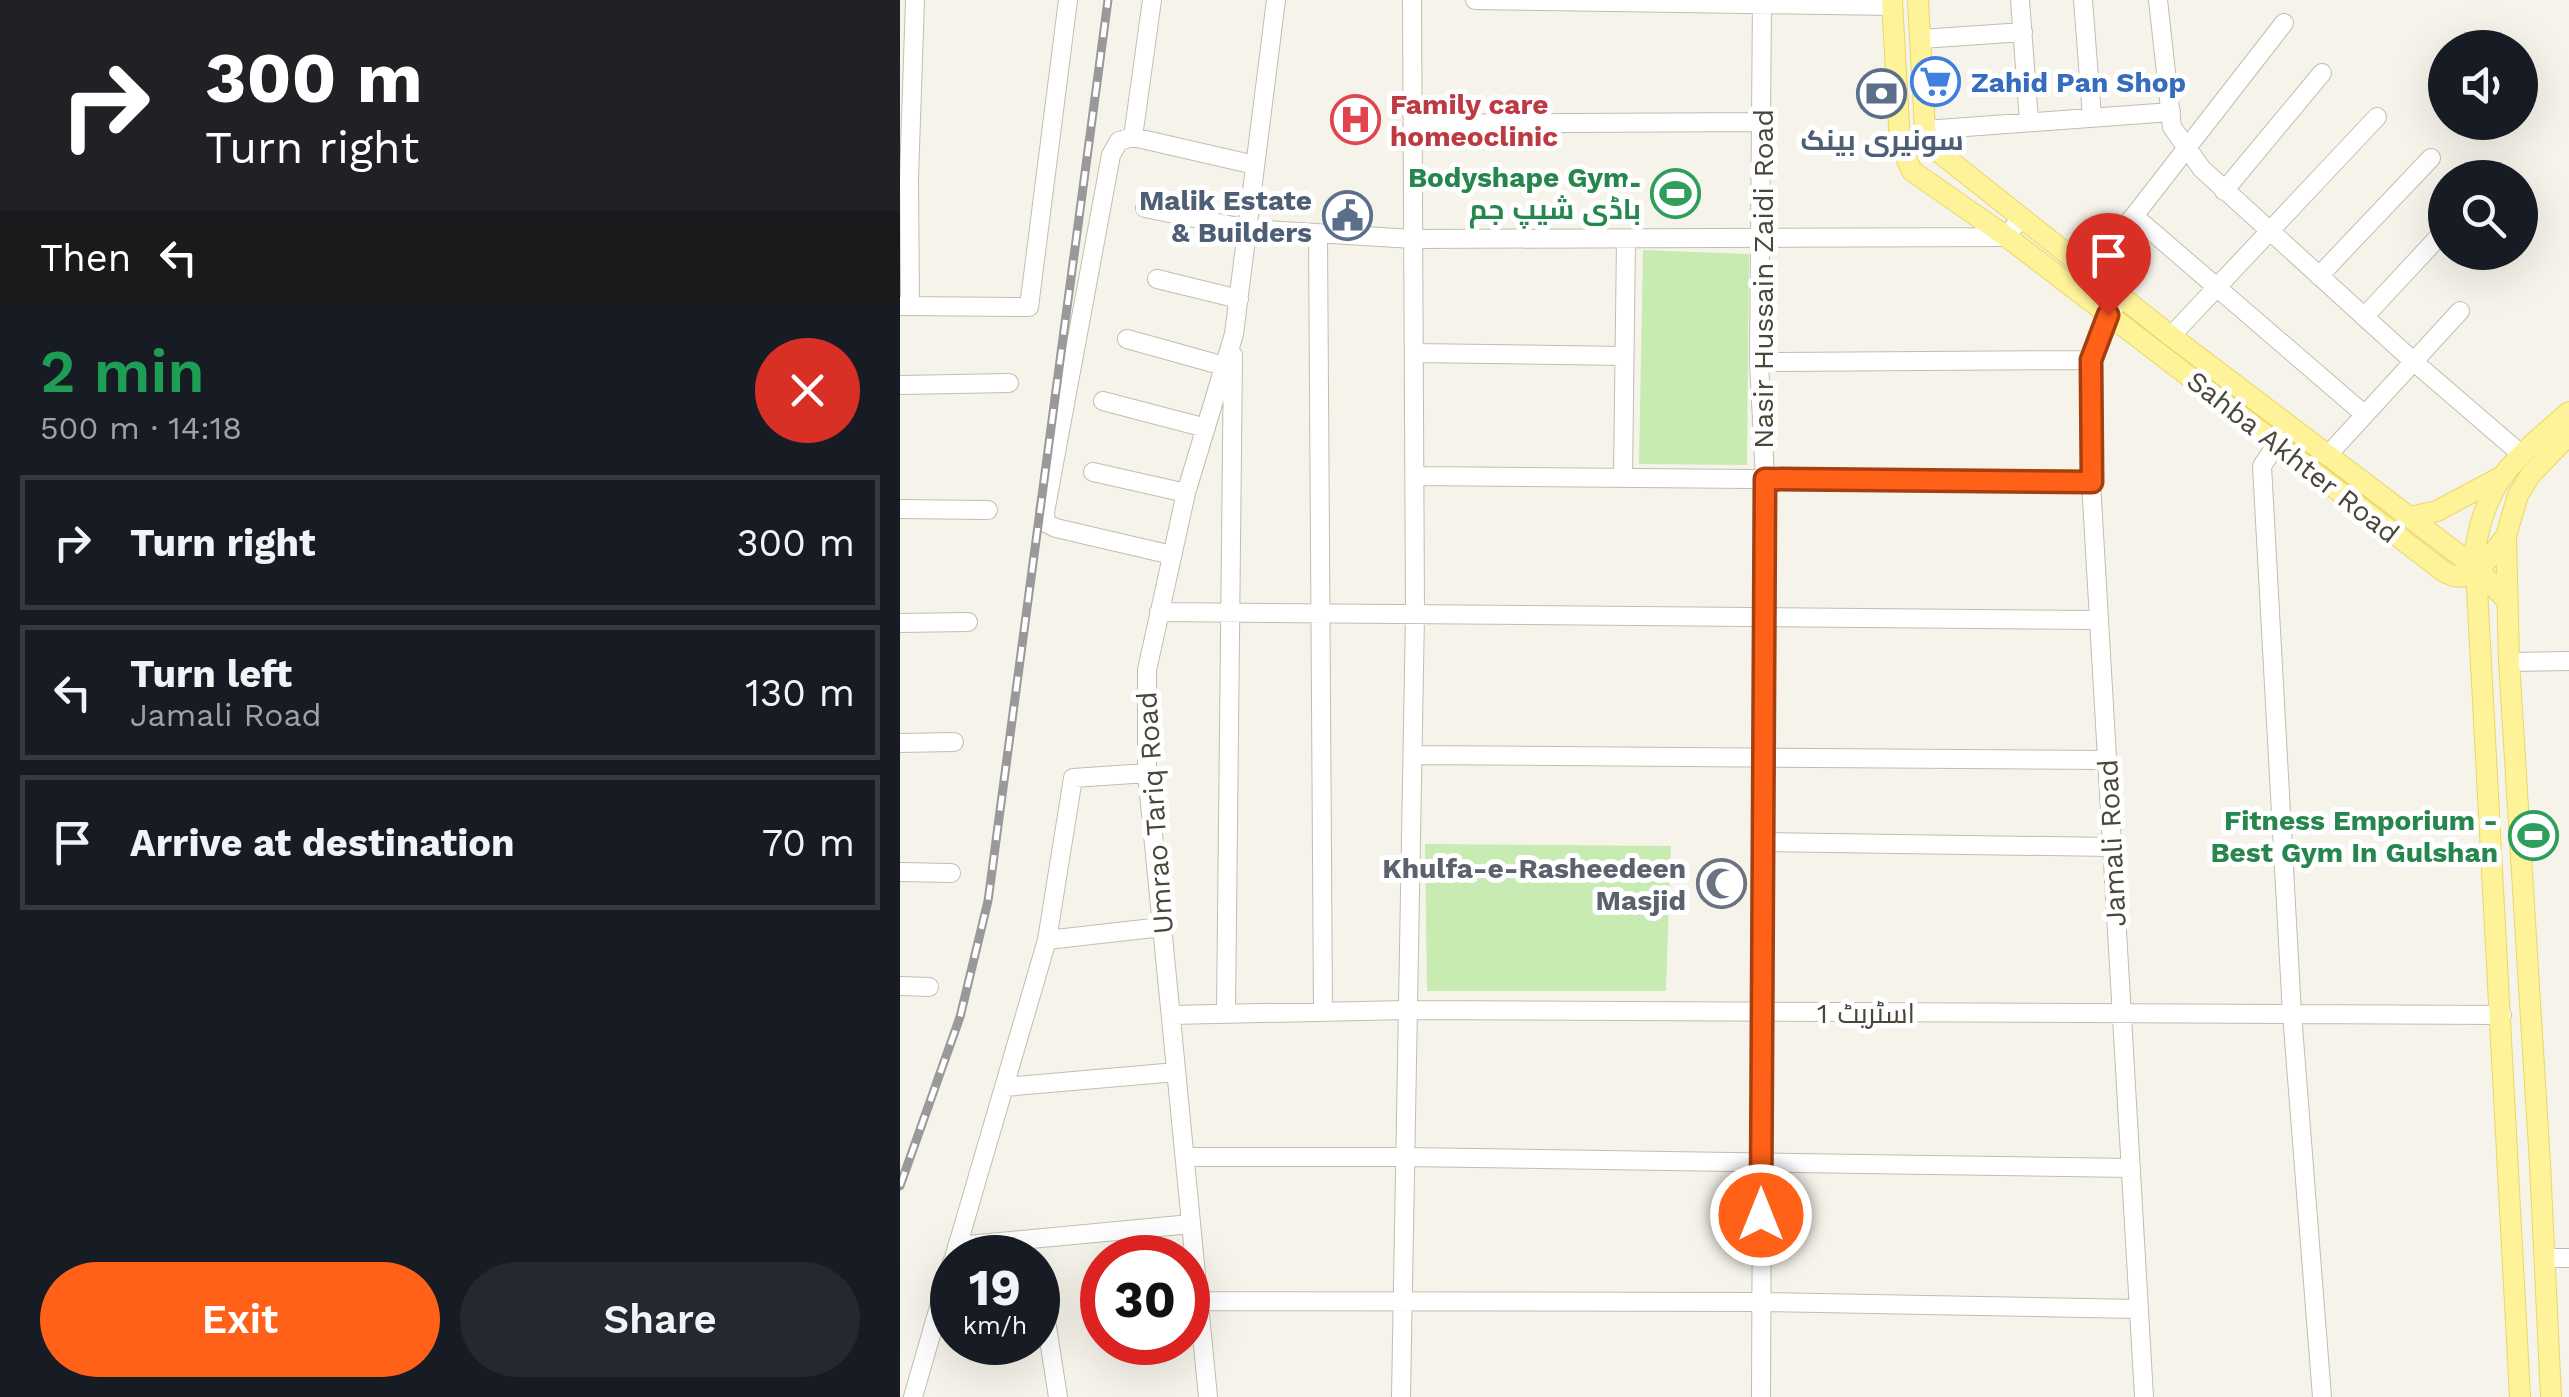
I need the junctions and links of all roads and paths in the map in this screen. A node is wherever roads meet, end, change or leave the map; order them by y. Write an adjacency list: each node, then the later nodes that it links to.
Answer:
1 (915, 0): 16 (street)
2 (1068, 0): 48 (street)
3 (1152, 0): 25 (street)
4 (1276, 0): 28 (street, Umrao Tariq Road)
5 (1412, 0): 23 (street)
6 (1476, 0): 11 (street)
7 (1918, 0): 15 (main road)
8 (2020, 0): 14 (street)
9 (2083, 0): 19 (street)
10 (2158, 0): 18 (street)
11 (1762, 2): 12 (street); 22 (street, Nasir Hussain Zaidi Road)
12 (1892, 3): 37 (main road, Sahba Akhter Road)
13 (2284, 23): 26 (street)
14 (2023, 32): 15 (street); 21 (street)
15 (1921, 39): 24 (main road)
16 (907, 69): 29 (street)
17 (2322, 73): 30 (street)
18 (2170, 112): 19 (street); 26 (street)
19 (2092, 117): 21 (street)
20 (2377, 117): 35 (street)
21 (2029, 121): 24 (street)
22 (1761, 122): 23 (street); 40 (street, Nasir Hussain Zaidi Road)
23 (1412, 124): 38 (street)
24 (1925, 130): 33 (main road, Sahba Akhter Road)
25 (1132, 137): 28 (street); 82 (street)
26 (2188, 148): 30 (street); 32 (street)
27 (2431, 158): 43 (street)
28 (1255, 164): 34 (street, Umrao Tariq Road)
29 (905, 179): 48 (street)
30 (2224, 191): 35 (street)
31 (1146, 208): 34 (street)
32 (2134, 216): 42 (street); 45 (street)
33 (2020, 218): 37 (street); 42 (main road, Sahba Akhter Road)
34 (1248, 229): 36 (street); 47 (street, Umrao Tariq Road)
35 (2270, 232): 43 (street); 45 (street)
36 (1318, 236): 38 (street); 87 (street)
37 (2007, 237): 40 (street); 50 (main road, Sahba Akhter Road)
38 (1413, 239): 39 (street); 55 (street)
39 (1626, 239): 40 (street); 56 (street)
40 (1760, 240): 59 (street, Nasir Hussain Zaidi Road)
41 (2428, 248): 51 (street)
42 (2086, 270): 46 (main road, Sahba Akhter Road)
43 (2319, 276): 51 (street)
44 (1157, 279): 47 (street)
45 (2218, 288): 53 (street); 65 (street)
46 (2122, 297): 50 (street, Jamali Road); 53 (main road, Sahba Akhter Road)
47 (1238, 298): 52 (street, Umrao Tariq Road)
48 (905, 306)
49 (2460, 311): 58 (street)
50 (2108, 315): 57 (street, Jamali Road); 68 (main road, Sahba Akhter Road)
51 (2364, 317): 58 (street)
52 (1234, 334): 60 (street, Umrao Tariq Road); 86 (street)
53 (2171, 336): 68 (main road, Sahba Akhter Road)
54 (1128, 339): 60 (street)
55 (1414, 353): 56 (street); 72 (street)
56 (1624, 356): 73 (street)
57 (2091, 360): 59 (street); 76 (street, Jamali Road)
58 (2412, 360): 65 (street); 69 (street)
59 (1759, 362): 75 (street, Nasir Hussain Zaidi Road)
60 (1224, 366): 66 (street, Umrao Tariq Road)
61 (1009, 383): 62 (street)
62 (900, 385)
63 (1103, 400): 66 (street)
64 (2569, 412): 69 (main road)
65 (2364, 414): 70 (street)
66 (1206, 428): 77 (street, Umrao Tariq Road)
67 (2569, 434): 81 (main road)
68 (2282, 436): 70 (main road, Sahba Akhter Road); 83 (main road, Sahba Akhter Road); 114 (street)
69 (2521, 454): 74 (main road)
70 (2328, 456): 80 (main road, Sahba Akhter Road)
71 (1093, 472): 77 (street)
72 (1415, 476): 73 (street); 88 (street)
73 (1623, 478): 75 (street)
74 (2499, 478): 80 (main road); 83 (main road)
75 (1765, 479): 76 (street); 89 (street, Nasir Hussain Zaidi Road)
76 (2092, 482): 90 (street, Jamali Road)
77 (1186, 493): 82 (street, Umrao Tariq Road)
78 (900, 510): 79 (street)
79 (988, 510)
80 (2410, 517): 83 (main road, Sahba Akhter Road)
81 (2506, 536): 83 (main road); 84 (main road)
82 (1172, 554): 85 (street, Umrao Tariq Road)
83 (2477, 570): 84 (main road, Sahba Akhter Road); 116 (main road)
84 (2508, 602): 94 (main road)
85 (1159, 612): 86 (street); 100 (street, Umrao Tariq Road)
86 (1232, 613): 87 (street); 112 (street)
87 (1319, 614): 88 (street); 110 (street)
88 (1416, 614): 89 (street); 97 (street)
89 (1764, 617): 90 (street); 98 (street, Nasir Hussain Zaidi Road)
90 (2099, 620): 99 (street, Jamali Road)
91 (968, 622): 92 (street)
92 (900, 623)
93 (2569, 661): 94 (street)
94 (2509, 662): 127 (main road)
95 (900, 742): 96 (street)
96 (954, 742)
97 (1412, 755): 98 (street); 109 (street)
98 (1764, 760): 99 (street); 101 (street, Nasir Hussain Zaidi Road)
99 (2107, 760): 102 (street, Jamali Road)
100 (1147, 773): 105 (street, Umrao Tariq Road); 106 (street)
101 (1763, 842): 102 (street); 113 (street, Nasir Hussain Zaidi Road)
102 (2112, 847): 111 (street, Jamali Road)
103 (900, 872): 104 (street)
104 (952, 873)
105 (1162, 928): 106 (street); 115 (street, Umrao Tariq Road)
106 (1047, 940): 118 (street)
107 (900, 986): 108 (street)
108 (928, 987)
109 (1407, 1010): 110 (street, اسٹریٹ 1); 113 (street, اسٹریٹ 1); 120 (street)
110 (1323, 1011): 112 (street, اسٹریٹ 1)
111 (2122, 1011): 113 (street, اسٹریٹ 1); 114 (street, اسٹریٹ 1); 122 (street, Jamali Road)
112 (1226, 1012): 115 (street, اسٹریٹ 1)
113 (1762, 1014): 121 (street, Nasir Hussain Zaidi Road)
114 (2292, 1014): 116 (street, اسٹریٹ 1); 142 (street)
115 (1171, 1015): 117 (street, Umrao Tariq Road)
116 (2502, 1015): 143 (main road)
117 (1176, 1072): 118 (street); 119 (street, Umrao Tariq Road)
118 (1005, 1087): 124 (street)
119 (1184, 1157): 120 (street); 123 (street, Umrao Tariq Road)
120 (1408, 1157): 121 (street); 129 (street)
121 (1762, 1162): 122 (street); 131 (street, Nasir Hussain Zaidi Road)
122 (2130, 1168): 132 (street, Jamali Road)
123 (1191, 1224): 125 (street, Umrao Tariq Road); 126 (street)
124 (960, 1235)
125 (1192, 1235)
126 (1060, 1244)
127 (2544, 1258): 128 (street); 144 (main road)
128 (2569, 1258)
129 (1403, 1300): 130 (street); 131 (street); 139 (street)
130 (1210, 1301)
131 (1761, 1302): 132 (street); 140 (street, Nasir Hussain Zaidi Road)
132 (2138, 1309): 141 (street, Jamali Road)
133 (930, 1336): 136 (street)
134 (1053, 1365): 137 (street)
135 (1205, 1365): 138 (street, Umrao Tariq Road)
136 (912, 1397)
137 (1058, 1397)
138 (1208, 1397)
139 (1401, 1397)
140 (1761, 1397)
141 (2144, 1397)
142 (2322, 1397)
143 (2520, 1397)
144 (2551, 1397)

